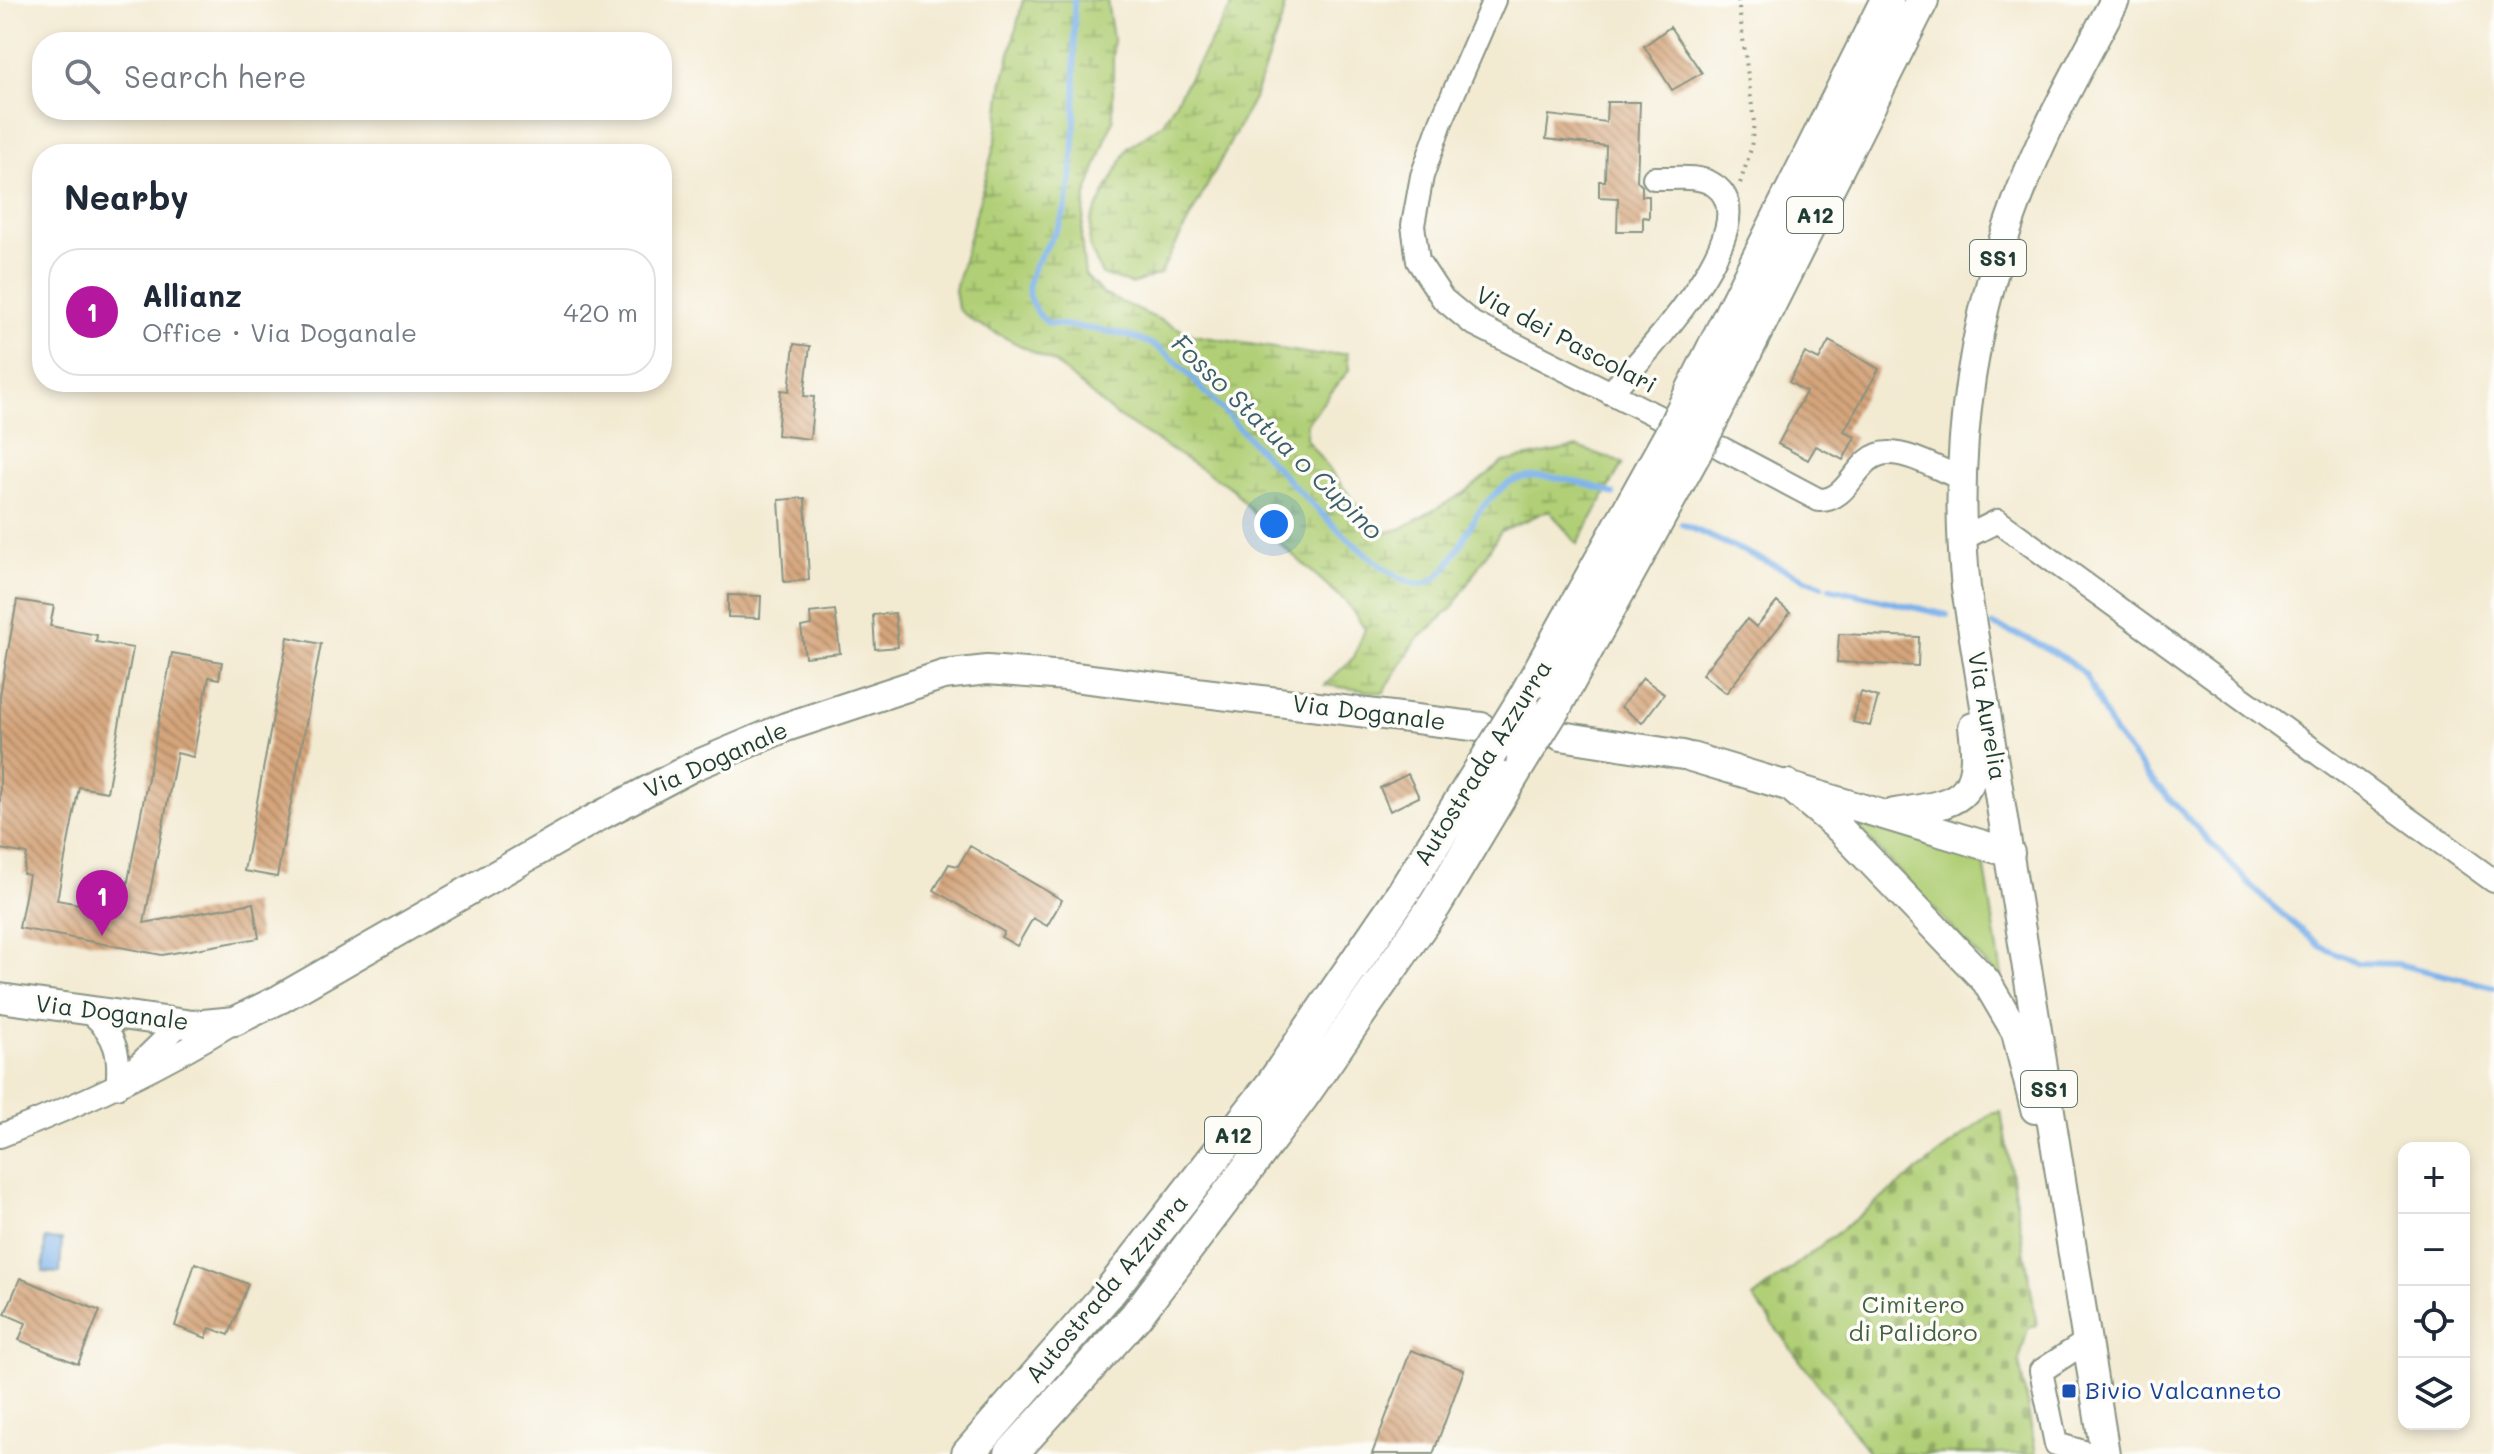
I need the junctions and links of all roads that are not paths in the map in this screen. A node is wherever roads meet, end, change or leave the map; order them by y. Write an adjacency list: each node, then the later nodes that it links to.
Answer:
1 (1494, 0): 6 (street, Via dei Pascolari)
2 (1887, 0): 7 (highway, Autostrada Azzurra / A12)
3 (1922, 0): 7 (highway, Autostrada Azzurra / A12)
4 (2115, 0): 8 (main road, Via Aurelia / SS1)
5 (1654, 178): 6 (street)
6 (1610, 393): 7 (street, Via dei Pascolari)
7 (1686, 438): 8 (street, Via dei Pascolari); 10 (highway, Autostrada Azzurra / A12)
8 (1961, 478): 9 (main road, Via Aurelia / SS1)
9 (1962, 539): 11 (main road, Via Aurelia / SS1); 17 (street)
10 (1616, 568): 13 (highway, Autostrada Azzurra / A12, bridge); 27 (highway, Autostrada Azzurra / A12, bridge)
11 (1975, 645): 15 (main road); 16 (main road, Via Aurelia / SS1)
12 (1561, 736): 14 (main road)
13 (1486, 740): 20 (main road, Via Doganale); 26 (highway, Autostrada Azzurra / A12)
14 (1787, 784): 15 (main road); 25 (main road)
15 (1886, 814): 16 (main road)
16 (2010, 853): 25 (main road, Via Aurelia / SS1)
17 (2494, 881)
18 (0, 998): 19 (main road, Via Doganale)
19 (92, 1014): 21 (main road, Via Doganale); 23 (street)
20 (235, 1021): 21 (main road, Via Doganale); 22 (street)
21 (180, 1024): 22 (street); 23 (street)
22 (173, 1060): 23 (street)
23 (117, 1087): 24 (street)
24 (0, 1136)
25 (2086, 1334): 28 (street); 29 (main road, Via Aurelia / SS1)
26 (968, 1454)
27 (1011, 1454)
28 (2091, 1454)
29 (2105, 1454)

